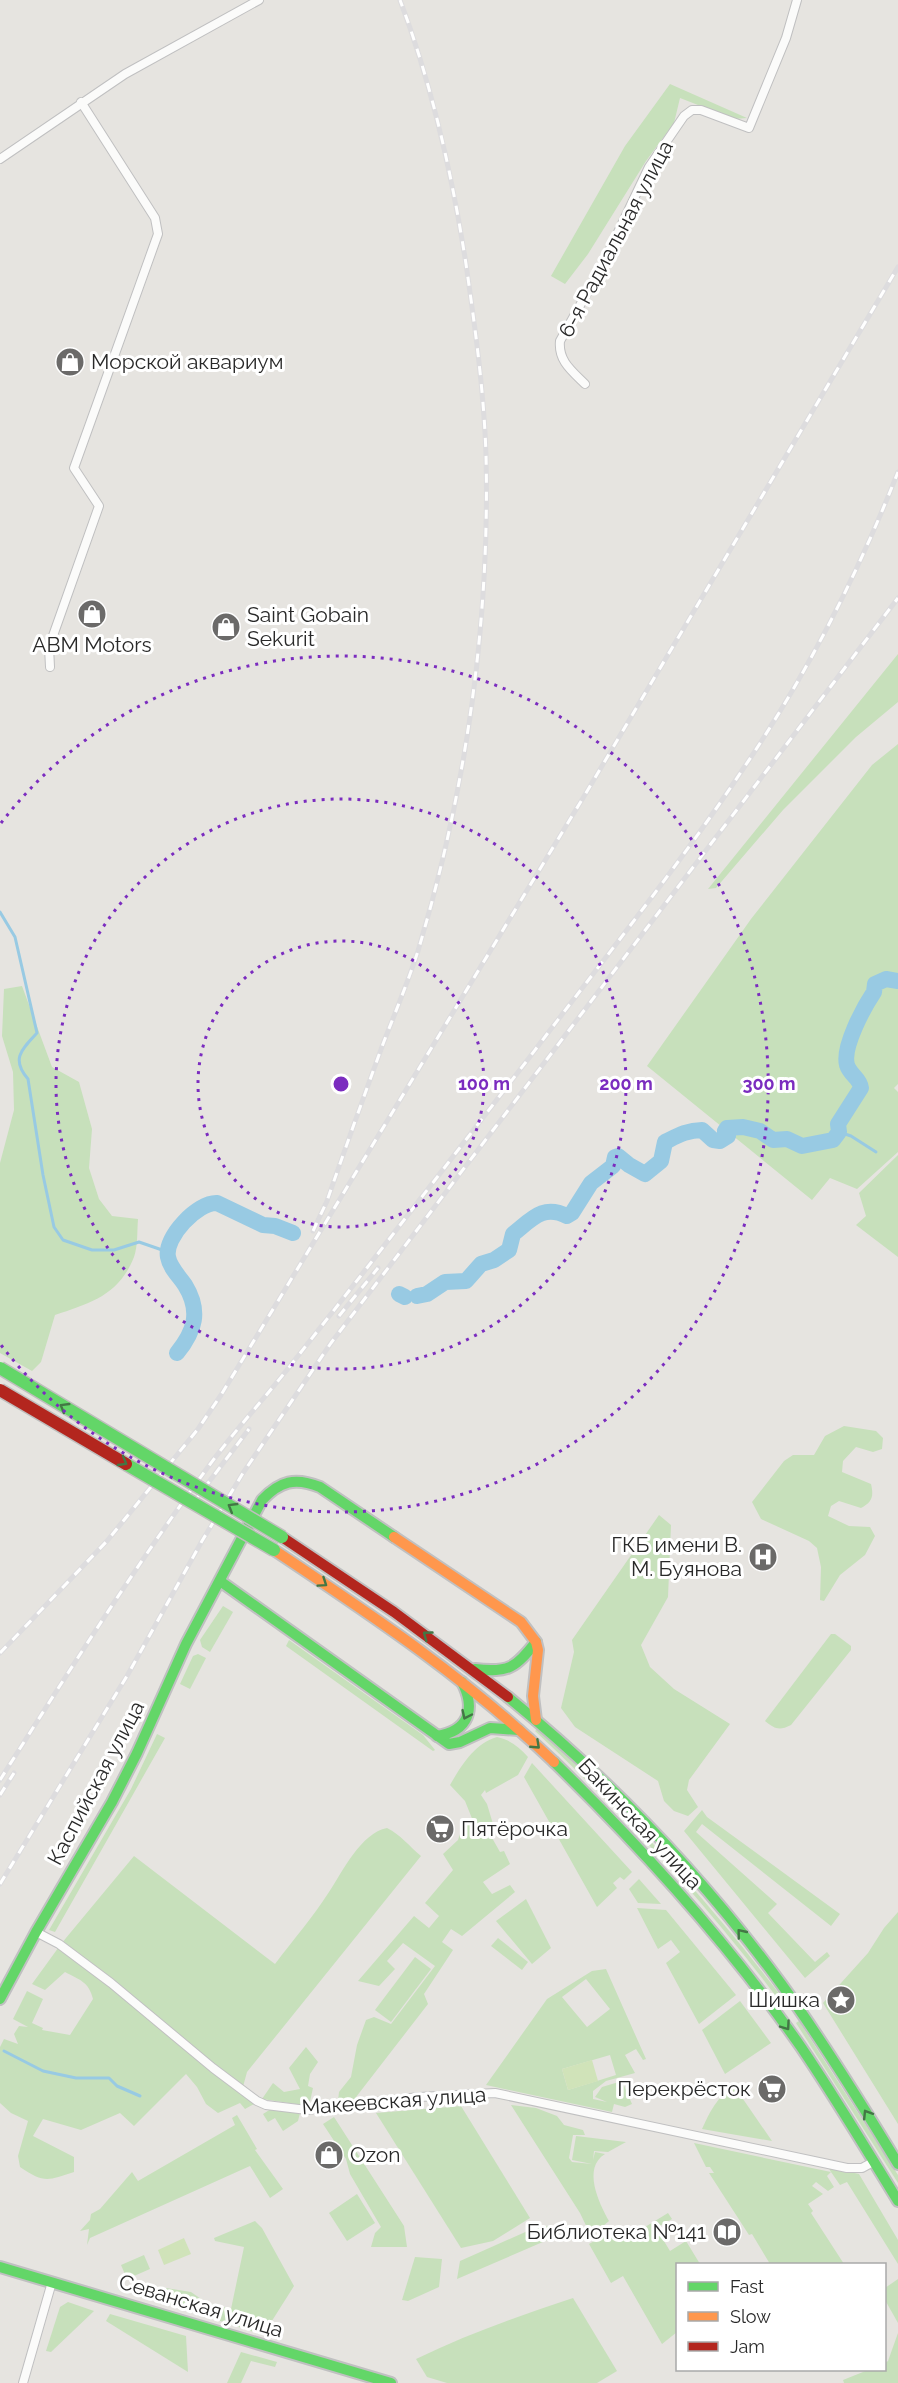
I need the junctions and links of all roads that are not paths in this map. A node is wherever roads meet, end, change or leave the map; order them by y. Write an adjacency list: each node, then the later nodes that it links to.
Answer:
1 (259, 0): 3 (street)
2 (797, 0): 5 (street, 6-я Радиальная улица)
3 (81, 102): 4 (street); 6 (street)
4 (0, 159)
5 (585, 384)
6 (50, 667)
7 (0, 1368): 11 (main road, Бакинская улица, one-way to 7, bridge)
8 (0, 1390): 12 (main road, Бакинская улица, one-way to 12, bridge)
9 (220, 1581): 10 (main road, Каспийская улица); 15 (main road); 16 (main road, Каспийская улица)
10 (536, 1642): 11 (main road); 13 (main road)
11 (475, 1669): 13 (main road, Бакинская улица)
12 (460, 1680): 14 (main road, Бакинская улица); 15 (main road, one-way to 15)
13 (536, 1720): 19 (main road, Бакинская улица, one-way to 13)
14 (519, 1730): 15 (main road); 18 (main road, Бакинская улица, one-way to 18)
15 (437, 1736)
16 (36, 1932): 17 (main road, Каспийская улица); 18 (street, Макеевская улица)
17 (0, 1999)
18 (873, 2162): 20 (main road, Бакинская улица)
19 (898, 2164)
20 (898, 2201)
21 (0, 2267): 22 (main road, Севанская улица)
22 (52, 2282): 23 (street); 24 (main road, Севанская улица)
23 (23, 2383)
24 (391, 2383)

